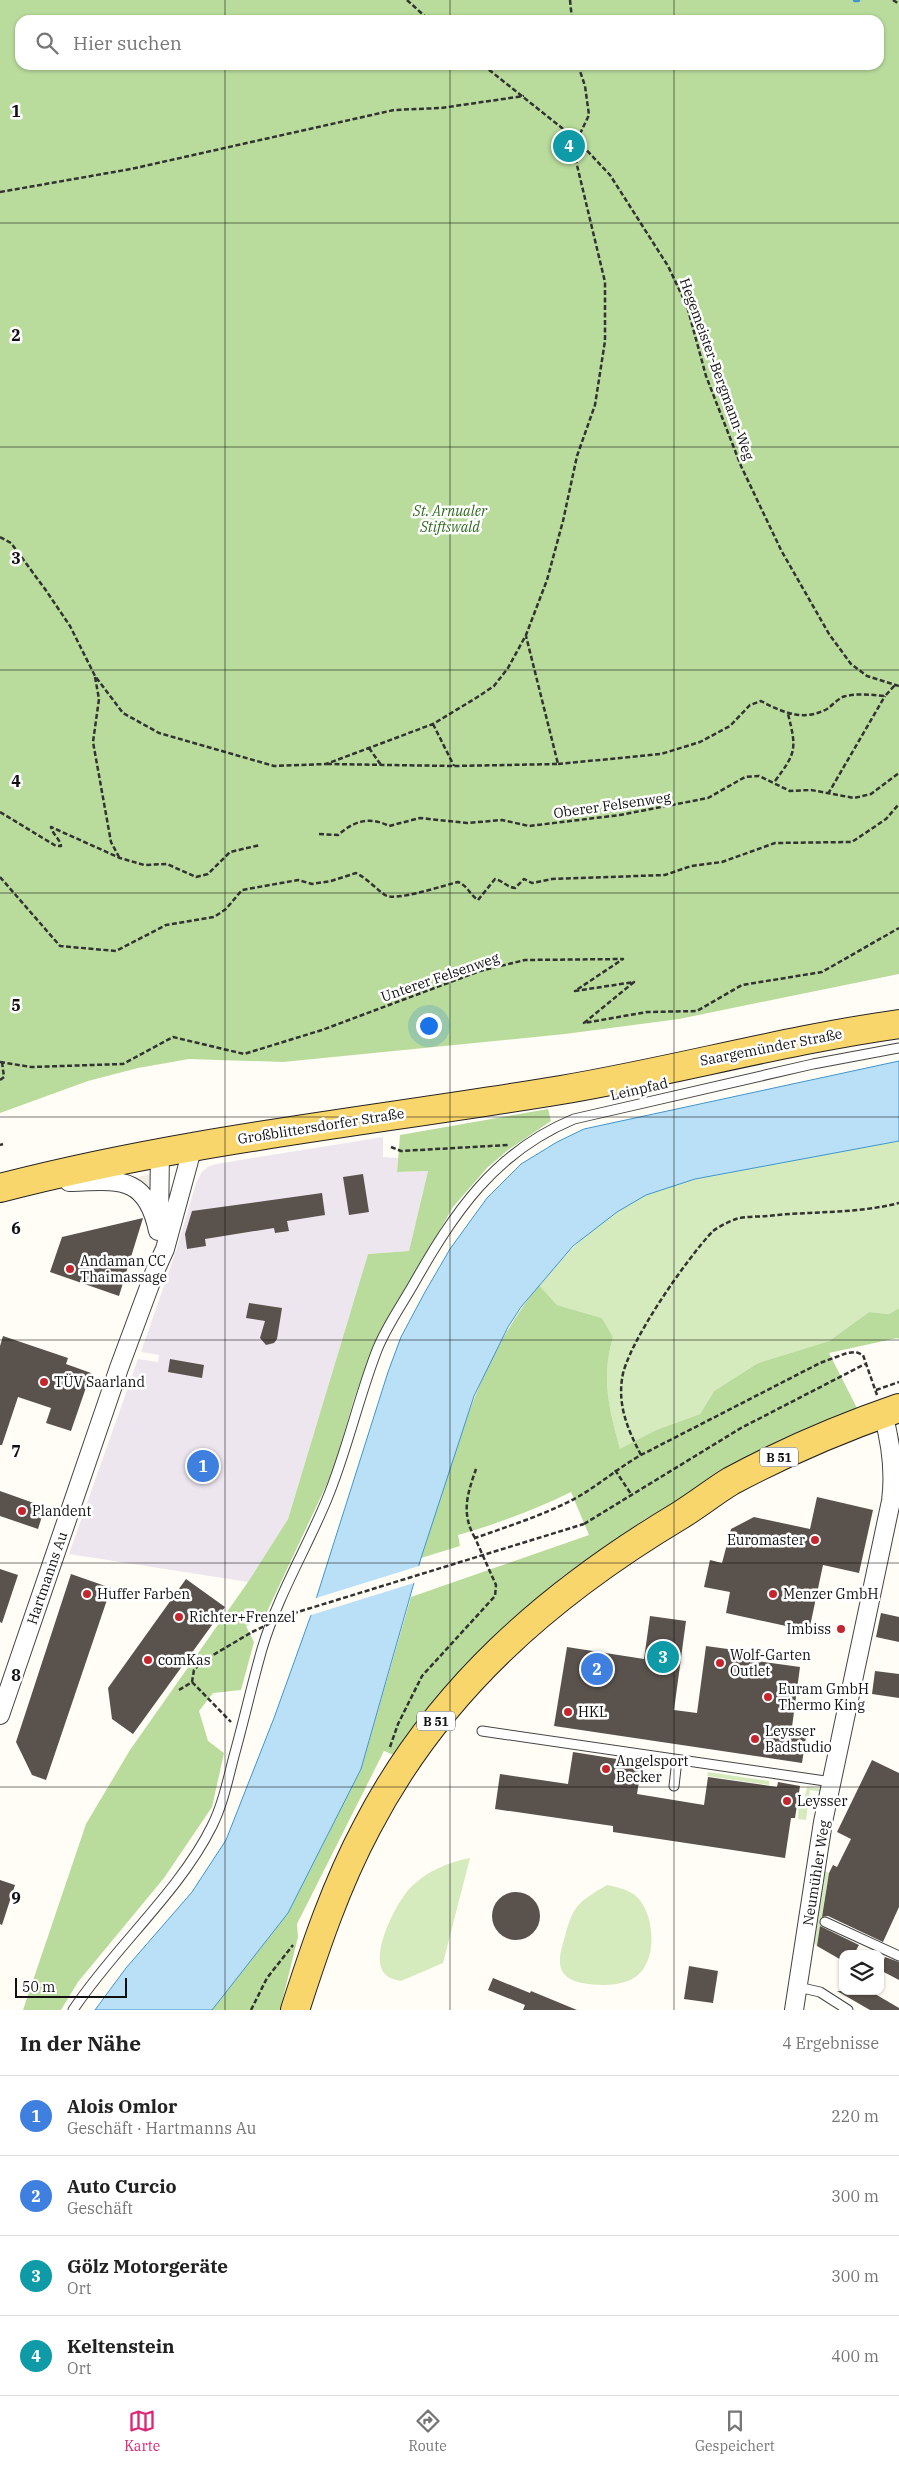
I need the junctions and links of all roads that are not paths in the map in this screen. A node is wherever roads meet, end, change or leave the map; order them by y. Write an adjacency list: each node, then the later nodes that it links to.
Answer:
1 (899, 1024): 3 (main road, Saargemünder Straße)
2 (899, 1048): 20 (lane, Leinpfad)
3 (644, 1074): 4 (main road, Großblittersdorfer Straße)
4 (193, 1146): 5 (main road, Großblittersdorfer Straße); 9 (street, Hartmanns Au)
5 (160, 1152): 6 (main road, Großblittersdorfer Straße); 8 (street, Hartmanns Au)
6 (45, 1178): 7 (main road, Großblittersdorfer Straße); 8 (street, Hartmanns Au)
7 (0, 1188)
8 (158, 1231): 9 (street, Hartmanns Au)
9 (155, 1271): 12 (street, Hartmanns Au)
10 (889, 1413): 11 (street, Neumühler Weg); 21 (main road, B 51)
11 (894, 1514): 15 (street, Neumühler Weg)
12 (1, 1708)
13 (482, 1731): 14 (lane)
14 (677, 1760): 15 (lane); 16 (lane)
15 (832, 1782): 19 (street, Neumühler Weg)
16 (674, 1786)
17 (825, 1922): 18 (lane)
18 (899, 1956)
19 (798, 1987): 22 (street, Neumühler Weg); 23 (lane)
20 (72, 2010)
21 (295, 2010)
22 (794, 2010)
23 (848, 2010)

